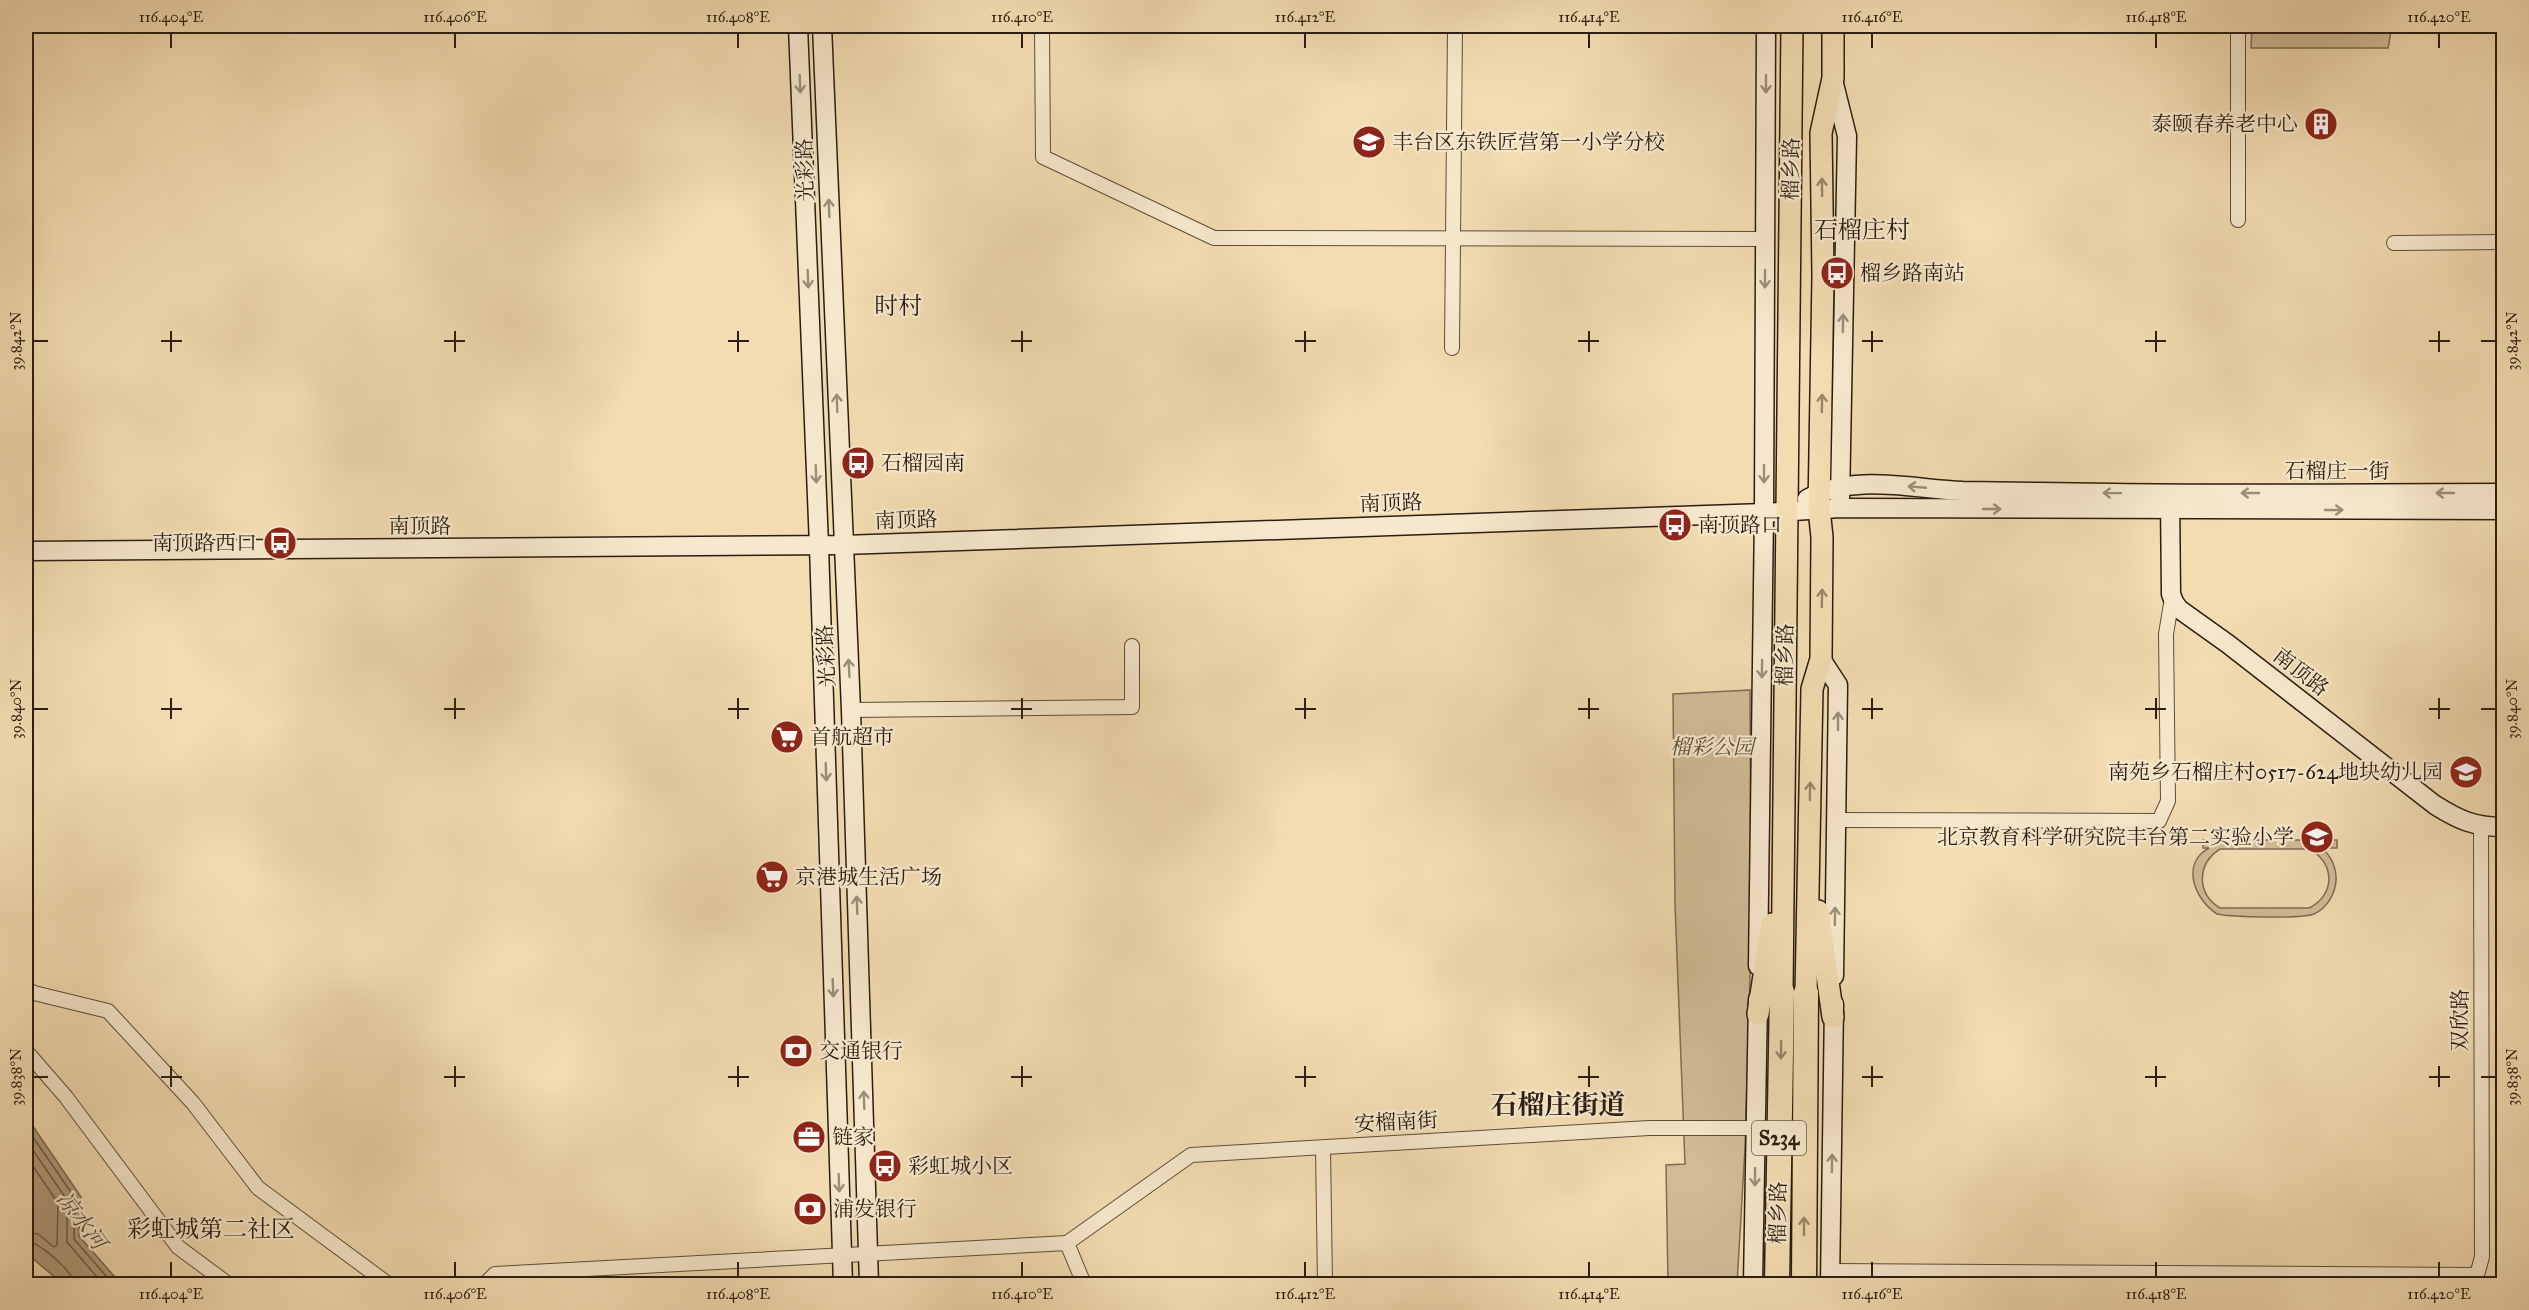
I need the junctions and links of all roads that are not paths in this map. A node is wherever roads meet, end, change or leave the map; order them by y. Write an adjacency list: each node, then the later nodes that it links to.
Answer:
1 (798, 26): 22 (street, 光彩路, one-way to 22)
2 (822, 26): 21 (street, 光彩路, one-way to 2)
3 (1042, 26): 10 (street)
4 (1455, 26): 10 (street)
5 (1766, 26): 11 (street, 榴乡路, one-way to 11)
6 (1792, 26): 18 (main road, 榴乡路)
7 (1833, 26): 16 (main road, 榴乡路, one-way to 7)
8 (2238, 26): 9 (street)
9 (2238, 220)
10 (1453, 239): 11 (street); 14 (street)
11 (1765, 239): 20 (street, 榴乡路, one-way to 20)
12 (2504, 242): 13 (street)
13 (2394, 243)
14 (1452, 348)
15 (2504, 493): 17 (street, 石榴庄一街, one-way to 17)
16 (1830, 499): 17 (street, 南顶路); 18 (street, 南顶路); 26 (main road, 榴乡路, one-way to 16)
17 (2170, 501): 19 (street, 石榴庄一街, one-way to 19); 24 (street)
18 (1787, 510): 20 (street, 南顶路); 32 (main road, 榴乡路)
19 (2504, 510)
20 (1764, 513): 21 (street, 南顶路); 35 (street, 榴乡路, one-way to 35)
21 (843, 545): 22 (street, 南顶路); 27 (street, 光彩路, one-way to 21)
22 (819, 546): 23 (street, 南顶路); 42 (street, 光彩路, one-way to 42)
23 (26, 551)
24 (2172, 598): 28 (street); 29 (street, 南顶路)
25 (1132, 646): 27 (street)
26 (1821, 659): 28 (street, 榴乡路, one-way to 26); 31 (main road, 榴乡路, one-way to 26)
27 (850, 710): 41 (street, 光彩路, one-way to 27)
28 (1837, 820): 36 (street, 榴乡路, one-way to 28)
29 (2481, 827): 30 (street); 44 (street, 双欣路)
30 (2504, 827)
31 (1809, 850): 34 (main road, 榴乡路); 36 (main road)
32 (1783, 853): 34 (main road, 榴乡路); 35 (main road)
33 (26, 989): 46 (street)
34 (1794, 992): 53 (highway, 榴乡路 / S234, one-way to 53); 54 (highway, 榴乡路 / S234, one-way to 34)
35 (1758, 1014): 38 (street, 榴乡路)
36 (1833, 1017): 43 (street, 榴乡路, one-way to 36)
37 (26, 1051): 45 (street)
38 (1756, 1128): 39 (street, 安榴南街); 52 (street, 榴乡路, one-way to 52)
39 (1323, 1148): 40 (street, 安榴南街); 51 (street)
40 (1067, 1243): 41 (street); 50 (street)
41 (867, 1254): 42 (street); 49 (street, 光彩路)
42 (841, 1255): 47 (street); 48 (street, 光彩路)
43 (1830, 1278): 44 (street)
44 (2477, 1280)
45 (228, 1284)
46 (388, 1284)
47 (485, 1284)
48 (843, 1284)
49 (869, 1284)
50 (1084, 1284)
51 (1325, 1284)
52 (1753, 1284)
53 (1777, 1284)
54 (1804, 1284)

